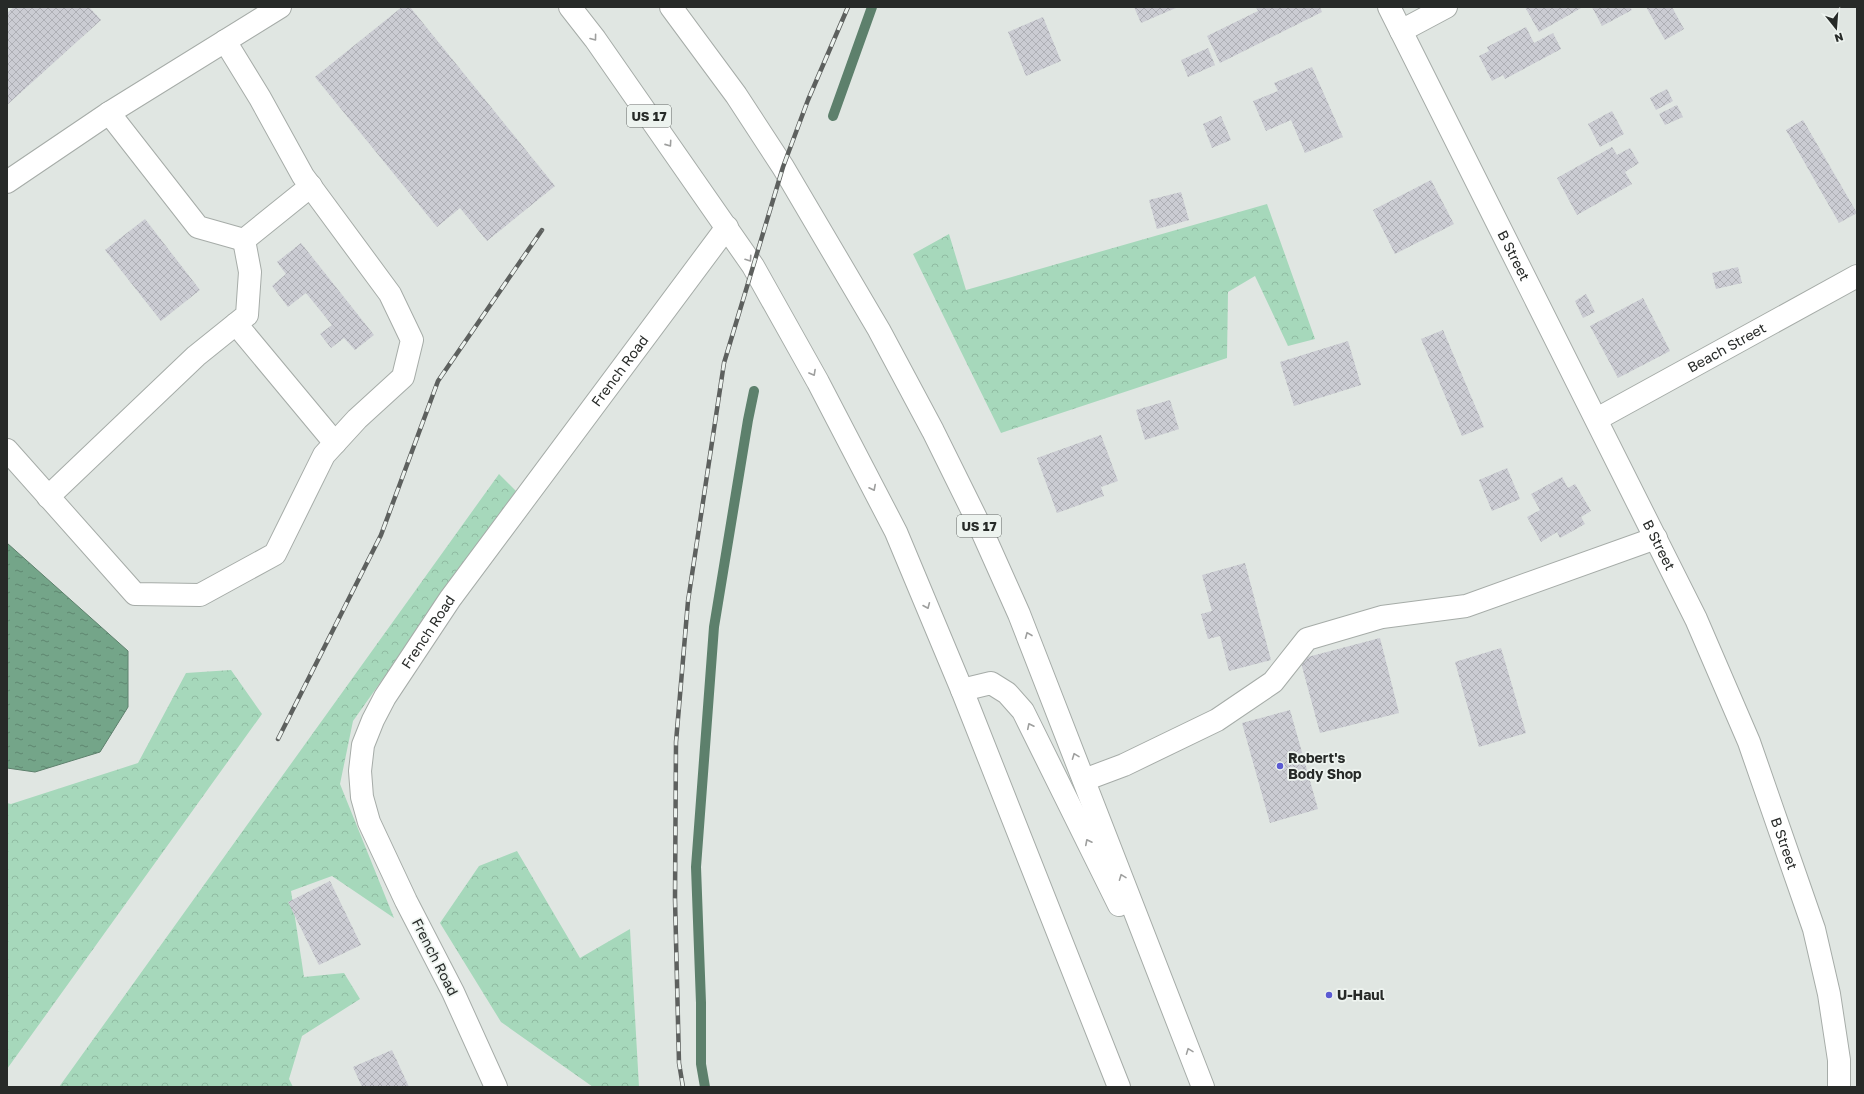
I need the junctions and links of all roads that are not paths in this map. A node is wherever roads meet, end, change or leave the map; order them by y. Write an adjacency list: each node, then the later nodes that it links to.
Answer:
1 (280, 7): 7 (main road)
2 (570, 7): 11 (main road, US 17, one-way to 11)
3 (671, 7): 21 (main road, US 17, one-way to 3)
4 (1389, 7): 6 (main road, B Street)
5 (1446, 7): 6 (main road)
6 (1401, 31): 15 (main road, B Street)
7 (225, 41): 8 (main road); 10 (main road)
8 (109, 113): 9 (main road); 12 (main road)
9 (7, 182)
10 (311, 186): 12 (main road); 16 (main road)
11 (727, 227): 20 (main road, US 17, one-way to 20); 23 (main road, French Road)
12 (244, 240): 14 (main road)
13 (1857, 276): 15 (main road, Beach Street)
14 (236, 324): 16 (main road); 18 (main road)
15 (1597, 419): 19 (main road, B Street)
16 (335, 443): 18 (main road)
17 (7, 450): 18 (main road)
18 (48, 497)
19 (1656, 538): 21 (main road); 26 (main road, B Street)
20 (962, 690): 22 (main road, one-way to 20); 24 (main road, US 17)
21 (1084, 780): 22 (main road, US 17, one-way to 21)
22 (1180, 1028): 25 (main road, US 17, one-way to 22)
23 (496, 1087)
24 (1119, 1087)
25 (1203, 1087)
26 (1839, 1087)

